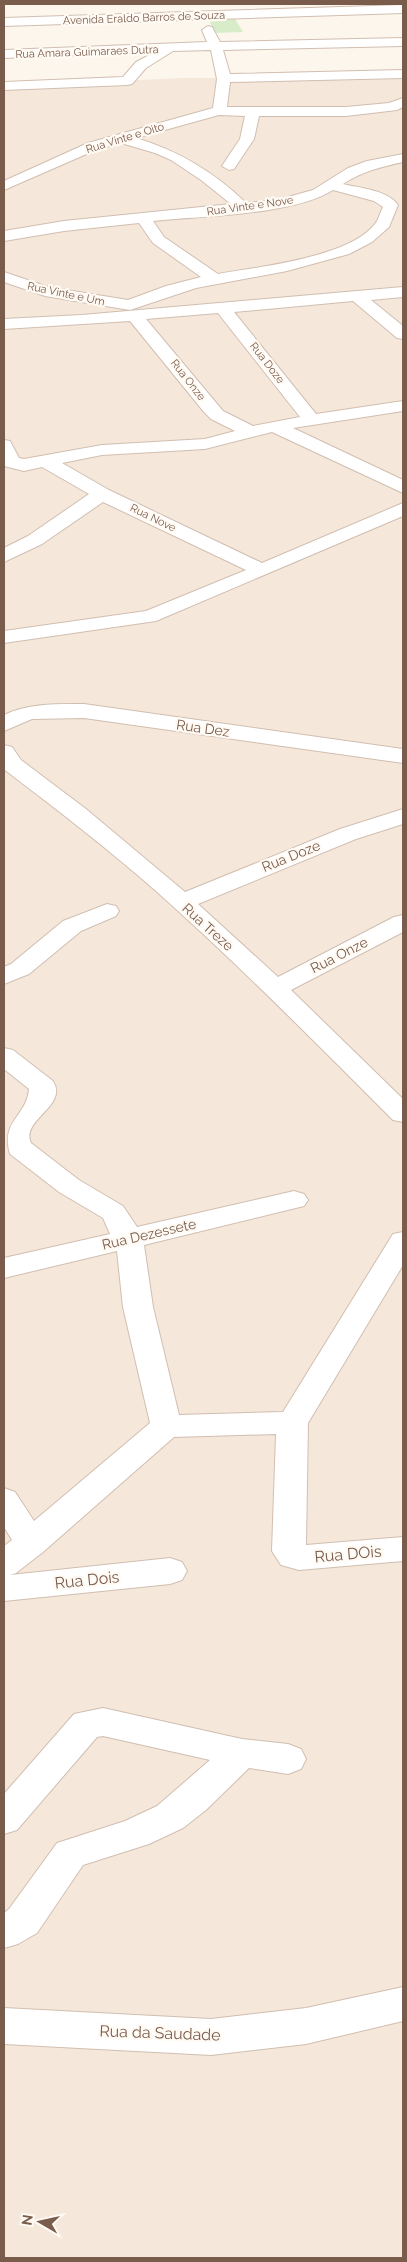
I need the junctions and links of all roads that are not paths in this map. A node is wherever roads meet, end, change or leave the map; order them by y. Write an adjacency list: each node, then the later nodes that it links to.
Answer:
1 (132, 4): 6 (street)
2 (345, 7): 3 (street, Avenida Eraldo Barros de Souza); 4 (street, Avenida Eraldo Barros de Souza)
3 (237, 9): 5 (street, Avenida Eraldo Barros de Souza)
4 (403, 9)
5 (200, 15): 6 (street, Avenida Eraldo Barros de Souza); 9 (street)
6 (137, 18): 7 (street, Avenida Eraldo Barros de Souza)
7 (4, 22)
8 (403, 42): 9 (street, Rua Amara Guimaraes Dutra)
9 (215, 46): 10 (street, Rua Amara Guimaraes Dutra); 14 (street)
10 (170, 49): 11 (street, Rua Amara Guimaraes Dutra); 15 (street)
11 (4, 54)
12 (403, 74): 13 (street)
13 (387, 75): 14 (street); 16 (street)
14 (225, 78): 17 (street)
15 (4, 86)
16 (403, 102): 18 (street, Rua Vinte e Oito)
17 (219, 111): 18 (street, Rua Vinte e Oito); 19 (street, Rua Vinte e Oito)
18 (253, 112): 21 (street)
19 (120, 138): 23 (street, Rua Vinte e Oito); 24 (street)
20 (403, 158): 22 (street, Rua Vinte e Nove)
21 (228, 166)
22 (332, 185): 24 (street, Rua Vinte e Nove); 28 (street)
23 (4, 186)
24 (243, 208): 25 (street, Rua Vinte e Nove)
25 (143, 217): 26 (street, Rua Vinte e Nove); 28 (street)
26 (4, 236)
27 (4, 278): 32 (street, Rua Vinte e Um)
28 (215, 279): 32 (street)
29 (403, 292): 30 (street)
30 (358, 296): 31 (street); 34 (street)
31 (223, 308): 32 (street); 36 (street, Rua Doze)
32 (135, 311): 33 (street); 38 (street, Rua Onze)
33 (4, 324)
34 (403, 334)
35 (403, 406): 36 (street)
36 (311, 419): 37 (street)
37 (274, 426): 38 (street); 42 (street)
38 (251, 432): 40 (street)
39 (4, 444): 41 (street)
40 (46, 462): 41 (street); 43 (street, Rua Nove)
41 (14, 467)
42 (403, 487)
43 (102, 494): 45 (street); 46 (street, Rua Nove)
44 (403, 508): 46 (street)
45 (4, 556)
46 (262, 570): 47 (street)
47 (4, 637)
48 (4, 724): 50 (street, Rua Dez)
49 (4, 752): 52 (street, Rua Treze)
50 (403, 756)
51 (403, 816): 52 (street, Rua Doze)
52 (181, 902): 56 (street, Rua Treze)
53 (107, 911): 55 (street)
54 (403, 922): 56 (street, Rua Onze)
55 (4, 976)
56 (275, 988): 58 (street, Rua Treze)
57 (4, 1056): 60 (street)
58 (403, 1114)
59 (294, 1200): 60 (street, Rua Dezessete)
60 (127, 1239): 62 (street, Rua Dezessete); 64 (street)
61 (403, 1241): 63 (street)
62 (4, 1268)
63 (292, 1423): 64 (street); 67 (street, Rua DOis)
64 (166, 1426): 66 (street)
65 (4, 1500): 66 (street)
66 (31, 1544): 68 (street)
67 (403, 1549)
68 (4, 1564)
69 (170, 1571): 70 (street, Rua Dois)
70 (4, 1588)
71 (242, 1753): 72 (street); 73 (street); 74 (street)
72 (288, 1759)
73 (4, 1819)
74 (4, 1932)
75 (403, 2004): 76 (street, Rua da Saudade)
76 (4, 2026)

